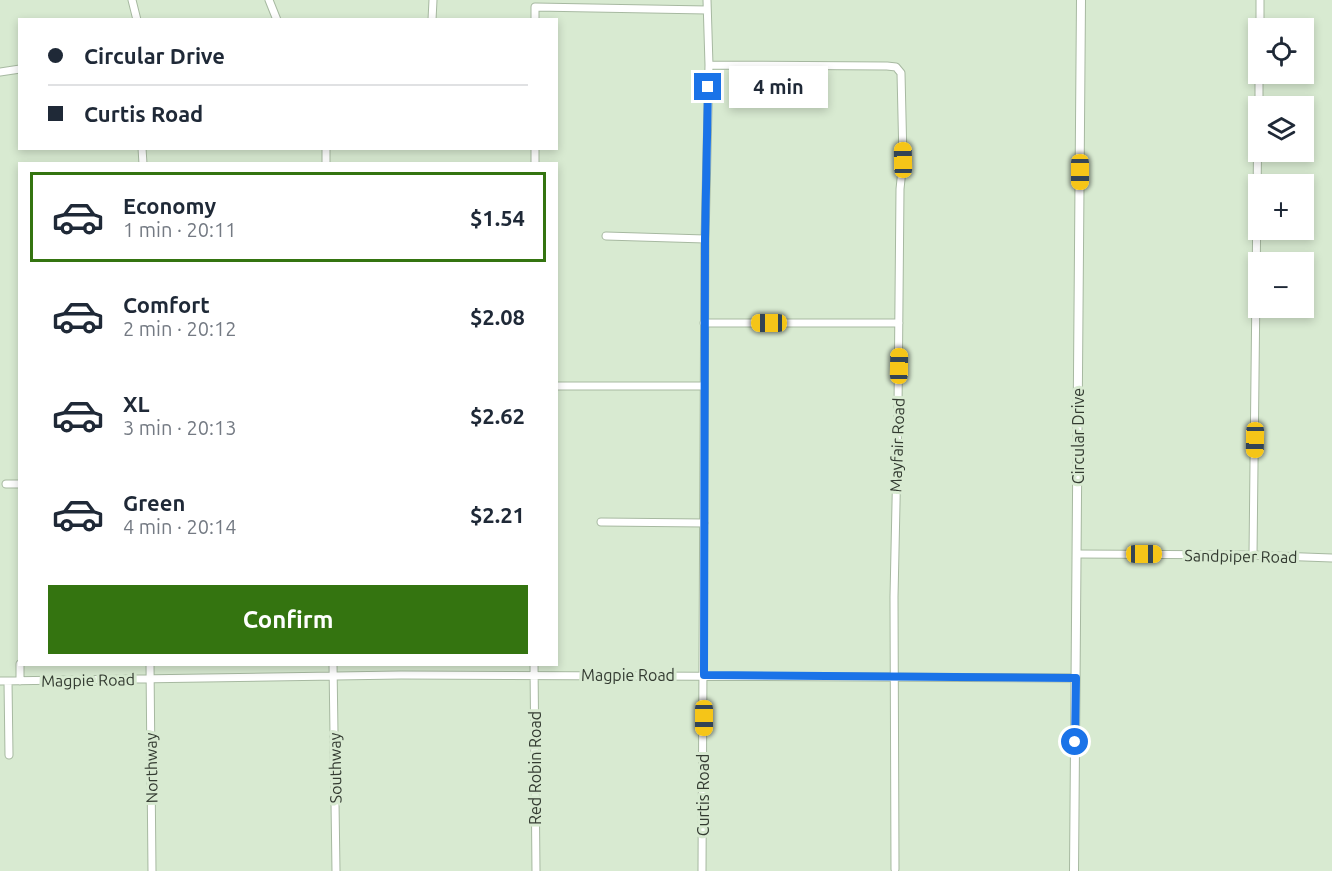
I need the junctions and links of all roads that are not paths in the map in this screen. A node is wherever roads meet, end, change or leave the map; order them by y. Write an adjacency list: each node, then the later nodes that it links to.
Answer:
1 (132, 0): 8 (street)
2 (269, 0): 9 (street)
3 (433, 0): 10 (street)
4 (707, 0): 7 (street, Curtis Road)
5 (1082, 0): 27 (street, Circular Drive)
6 (1260, 0): 12 (street)
7 (707, 10): 11 (street); 13 (street, Curtis Road)
8 (136, 18)
9 (276, 18)
10 (432, 18)
11 (535, 18)
12 (1260, 18)
13 (709, 65): 18 (street, Curtis Road); 20 (street, Mayfair Road)
14 (18, 69): 15 (street)
15 (0, 72)
16 (1257, 162): 28 (street)
17 (606, 236): 18 (street)
18 (705, 239): 19 (street, Curtis Road)
19 (704, 322): 20 (street); 22 (street, Curtis Road)
20 (899, 323): 37 (street, Mayfair Road)
21 (558, 386): 22 (street)
22 (704, 386): 26 (street, Curtis Road)
23 (6, 484): 24 (street)
24 (18, 484)
25 (601, 522): 26 (street)
26 (704, 523): 35 (street, Curtis Road)
27 (1077, 554): 28 (street, Sandpiper Road); 38 (street, Circular Drive)
28 (1253, 555): 29 (street, Sandpiper Road)
29 (1332, 558)
30 (20, 666): 41 (street)
31 (150, 666): 39 (street, Northway)
32 (333, 666): 36 (street, Southway)
33 (534, 666): 34 (street, Red Robin Road)
34 (535, 675): 35 (street, Magpie Road); 36 (street, Magpie Road); 46 (street, Red Robin Road)
35 (704, 675): 37 (street, Magpie Road); 47 (street, Curtis Road)
36 (333, 676): 39 (street, Magpie Road); 45 (street, Southway)
37 (896, 677): 38 (street, Magpie Road); 43 (street, Mayfair Road)
38 (1076, 678): 48 (street, Circular Drive)
39 (150, 679): 41 (street, Magpie Road); 44 (street, Northway)
40 (4, 681): 41 (street, Magpie Road); 42 (street)
41 (20, 681)
42 (9, 755)
43 (895, 869)
44 (152, 871)
45 (336, 871)
46 (536, 871)
47 (702, 871)
48 (1074, 871)

